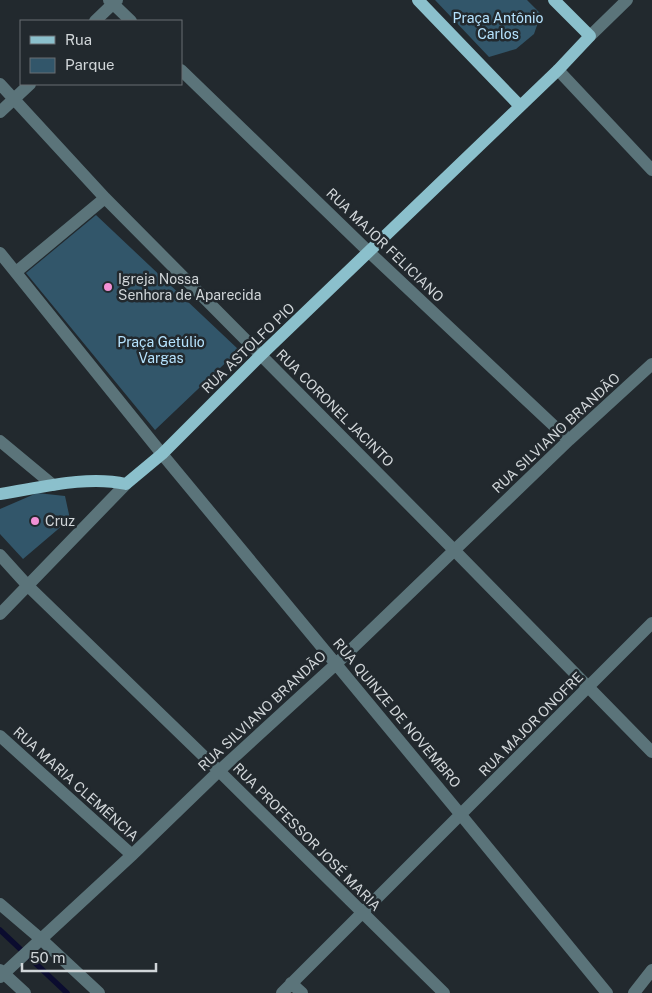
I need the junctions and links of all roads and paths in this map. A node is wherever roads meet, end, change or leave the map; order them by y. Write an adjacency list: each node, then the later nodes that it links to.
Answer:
1 (418, 0): 13 (main road)
2 (554, 0): 7 (main road)
3 (627, 0): 7 (street)
4 (113, 1): 5 (street); 6 (street)
5 (96, 20)
6 (129, 20)
7 (590, 36): 8 (main road)
8 (558, 70): 13 (main road); 15 (street)
9 (182, 71): 17 (street, RUA MAJOR FELICIANO)
10 (0, 84): 12 (street, RUA CORONEL JACINTO)
11 (29, 85): 12 (street)
12 (14, 99): 14 (street); 16 (street, RUA CORONEL JACINTO)
13 (520, 106): 17 (main road, RUA ASTOLFO PIO)
14 (0, 112)
15 (652, 170)
16 (106, 198): 19 (street); 20 (street, RUA CORONEL JACINTO)
17 (369, 252): 20 (main road, RUA ASTOLFO PIO); 22 (street, RUA MAJOR FELICIANO)
18 (0, 254): 19 (street)
19 (16, 272): 24 (street)
20 (261, 355): 24 (main road, RUA ASTOLFO PIO); 28 (street, RUA CORONEL JACINTO)
21 (652, 364): 22 (street, RUA SILVIANO BRANDÃO)
22 (569, 440): 28 (street, RUA SILVIANO BRANDÃO)
23 (0, 441): 26 (street)
24 (162, 454): 25 (main road, RUA ASTOLFO PIO); 33 (street, RUA QUINZE DE NOVEMBRO)
25 (126, 484): 26 (main road); 30 (street, RUA ASTOLFO PIO)
26 (53, 485): 27 (main road)
27 (0, 494)
28 (454, 550): 33 (street, RUA SILVIANO BRANDÃO); 34 (street, RUA CORONEL JACINTO)
29 (0, 555): 30 (street, RUA PROFESSOR JOSÉ MARIA)
30 (28, 586): 31 (street, RUA ASTOLFO PIO); 37 (street, RUA PROFESSOR JOSÉ MARIA)
31 (0, 614)
32 (652, 624): 34 (street, RUA MAJOR ONOFRE)
33 (336, 664): 37 (street, RUA SILVIANO BRANDÃO); 38 (street, RUA QUINZE DE NOVEMBRO)
34 (589, 687): 36 (street, RUA CORONEL JACINTO); 38 (street, RUA MAJOR ONOFRE)
35 (0, 736): 39 (street, RUA MARIA CLEMÊNCIA)
36 (652, 752)
37 (219, 771): 39 (street, RUA SILVIANO BRANDÃO); 41 (street, RUA PROFESSOR JOSÉ MARIA)
38 (461, 815): 41 (street, RUA MAJOR ONOFRE); 51 (street, RUA QUINZE DE NOVEMBRO)
39 (132, 855): 42 (street, RUA SILVIANO BRANDÃO)
40 (0, 904): 42 (street)
41 (363, 913): 45 (street, RUA MAJOR ONOFRE); 50 (street, RUA PROFESSOR JOSÉ MARIA)
42 (38, 943): 44 (street, RUA SILVIANO BRANDÃO); 47 (street)
43 (652, 970): 52 (street)
44 (3, 972): 46 (street)
45 (291, 983): 48 (street, RUA MAJOR ONOFRE); 49 (street)
46 (24, 993)
47 (99, 993)
48 (282, 993)
49 (302, 993)
50 (444, 993)
51 (607, 993)
52 (634, 993)

